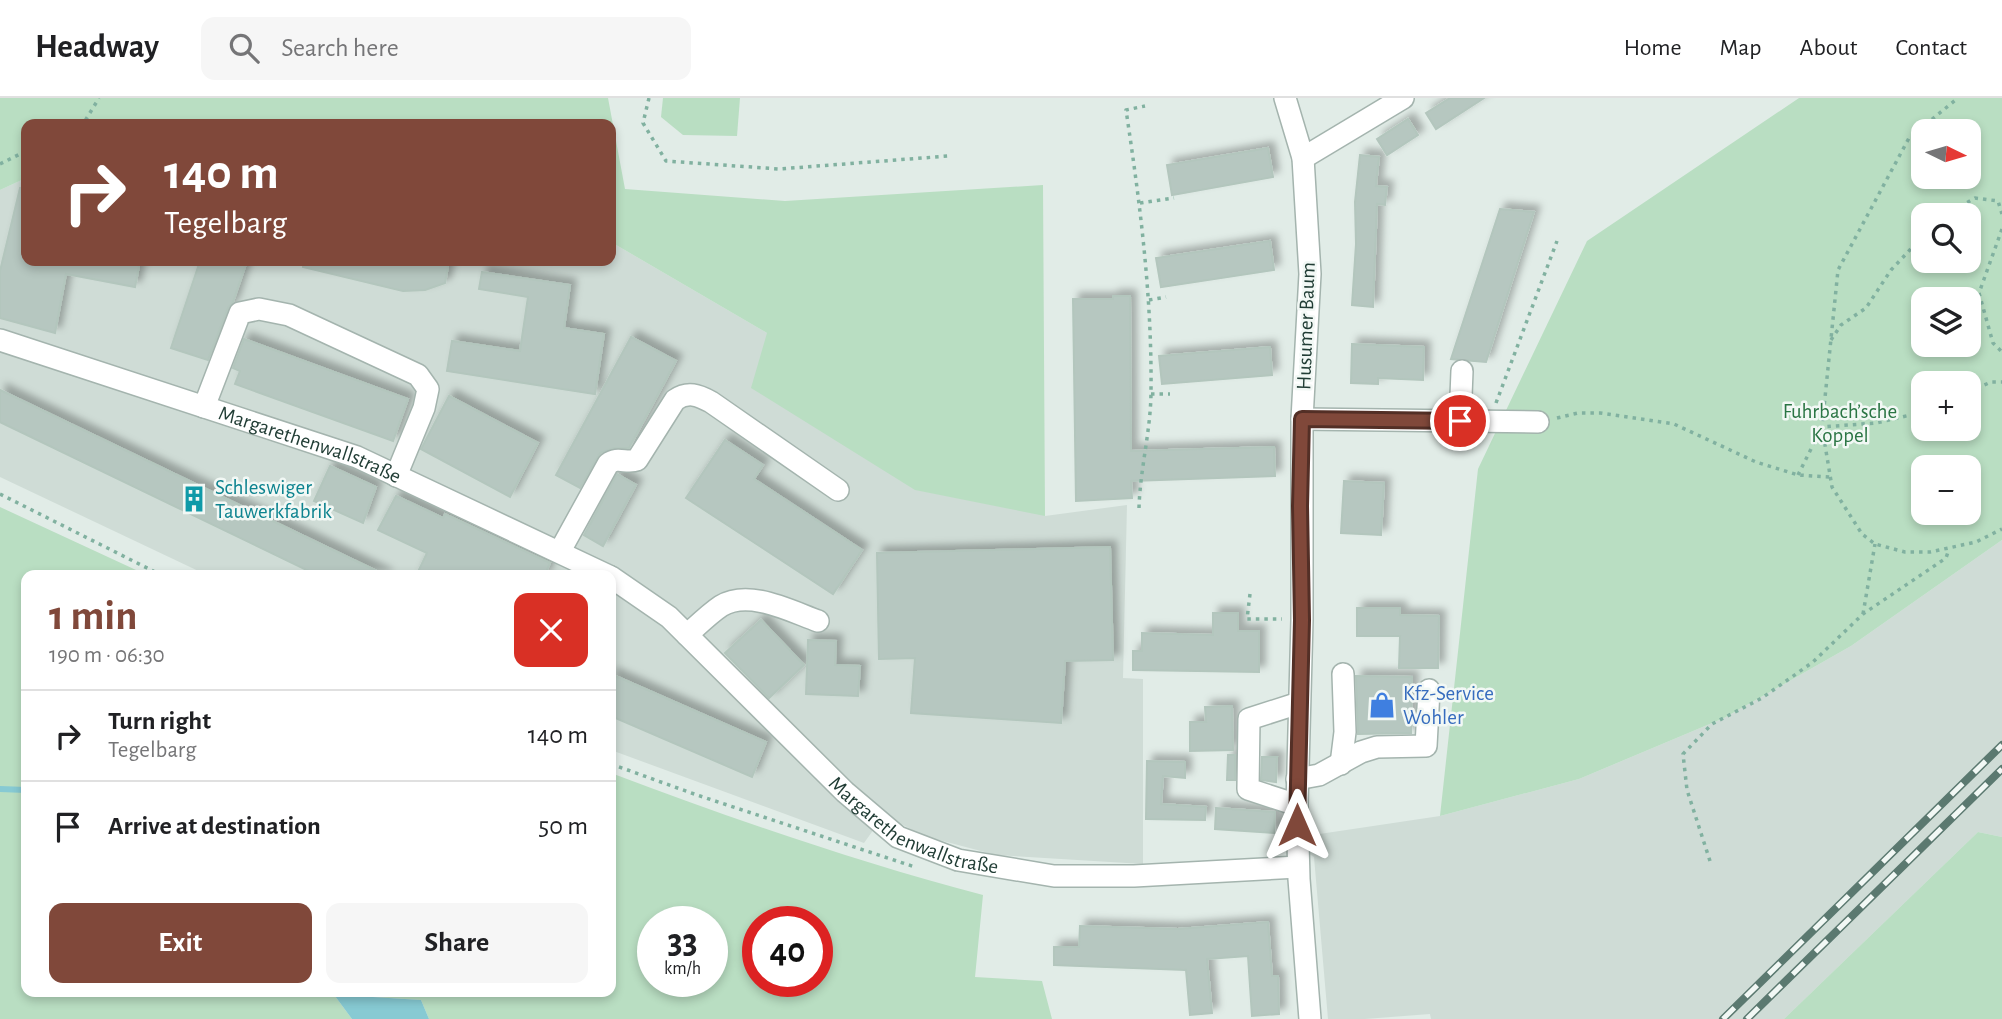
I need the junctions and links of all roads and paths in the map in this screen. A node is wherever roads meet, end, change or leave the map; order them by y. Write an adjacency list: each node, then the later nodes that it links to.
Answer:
1 (99, 98): 7 (path)
2 (649, 98): 9 (path)
3 (1285, 98): 10 (street, Husumer Baum)
4 (1403, 98): 10 (street)
5 (1958, 98): 22 (path)
6 (1144, 106): 13 (path)
7 (86, 119)
8 (21, 153): 11 (path)
9 (948, 156)
10 (1303, 158): 31 (street, Husumer Baum)
11 (0, 164)
12 (1174, 198): 13 (path)
13 (1140, 203): 20 (path)
14 (1966, 203): 15 (path)
15 (2002, 214)
16 (2002, 229): 23 (path)
17 (1557, 241): 33 (path)
18 (1911, 249): 22 (path)
19 (1166, 297): 20 (path)
20 (1149, 300): 27 (path)
21 (0, 340): 29 (street, Margarethenwallstraße)
22 (1829, 343): 35 (path)
23 (2002, 352)
24 (1462, 371): 32 (street)
25 (2002, 382): 26 (path)
26 (1981, 387)
27 (1152, 394): 28 (path); 41 (path)
28 (1170, 394)
29 (204, 407): 37 (street, Margarethenwallstraße); 37 (street)
30 (1911, 415): 35 (path)
31 (1302, 419): 32 (street); 51 (street, Husumer Baum)
32 (1460, 421): 33 (street)
33 (1489, 421): 34 (street)
34 (1538, 422): 36 (path)
35 (1822, 427): 36 (path); 38 (path)
36 (1798, 475): 38 (path)
37 (396, 476): 45 (street, Margarethenwallstraße)
38 (1830, 477): 43 (path)
39 (838, 490): 45 (street)
40 (0, 494): 46 (path)
41 (1139, 508)
42 (2002, 528): 44 (path)
43 (1875, 544): 44 (path); 50 (path)
44 (1950, 549): 50 (path)
45 (560, 551): 47 (street, Margarethenwallstraße)
46 (151, 570)
47 (598, 570)
48 (616, 580): 53 (street, Margarethenwallstraße)
49 (1250, 594): 51 (path)
50 (1863, 614): 60 (path)
51 (1302, 620): 56 (street, Husumer Baum)
52 (818, 621): 53 (street)
53 (687, 635): 61 (street, Margarethenwallstraße)
54 (1343, 674): 57 (street)
55 (1429, 690): 57 (street)
56 (1300, 703): 58 (street, Husumer Baum); 59 (street)
57 (1341, 764): 58 (street)
58 (1297, 779): 59 (street, Husumer Baum)
59 (1297, 805): 61 (street, Husumer Baum)
60 (1710, 861)
61 (1298, 867): 62 (street, Husumer Baum)
62 (1310, 1019)

